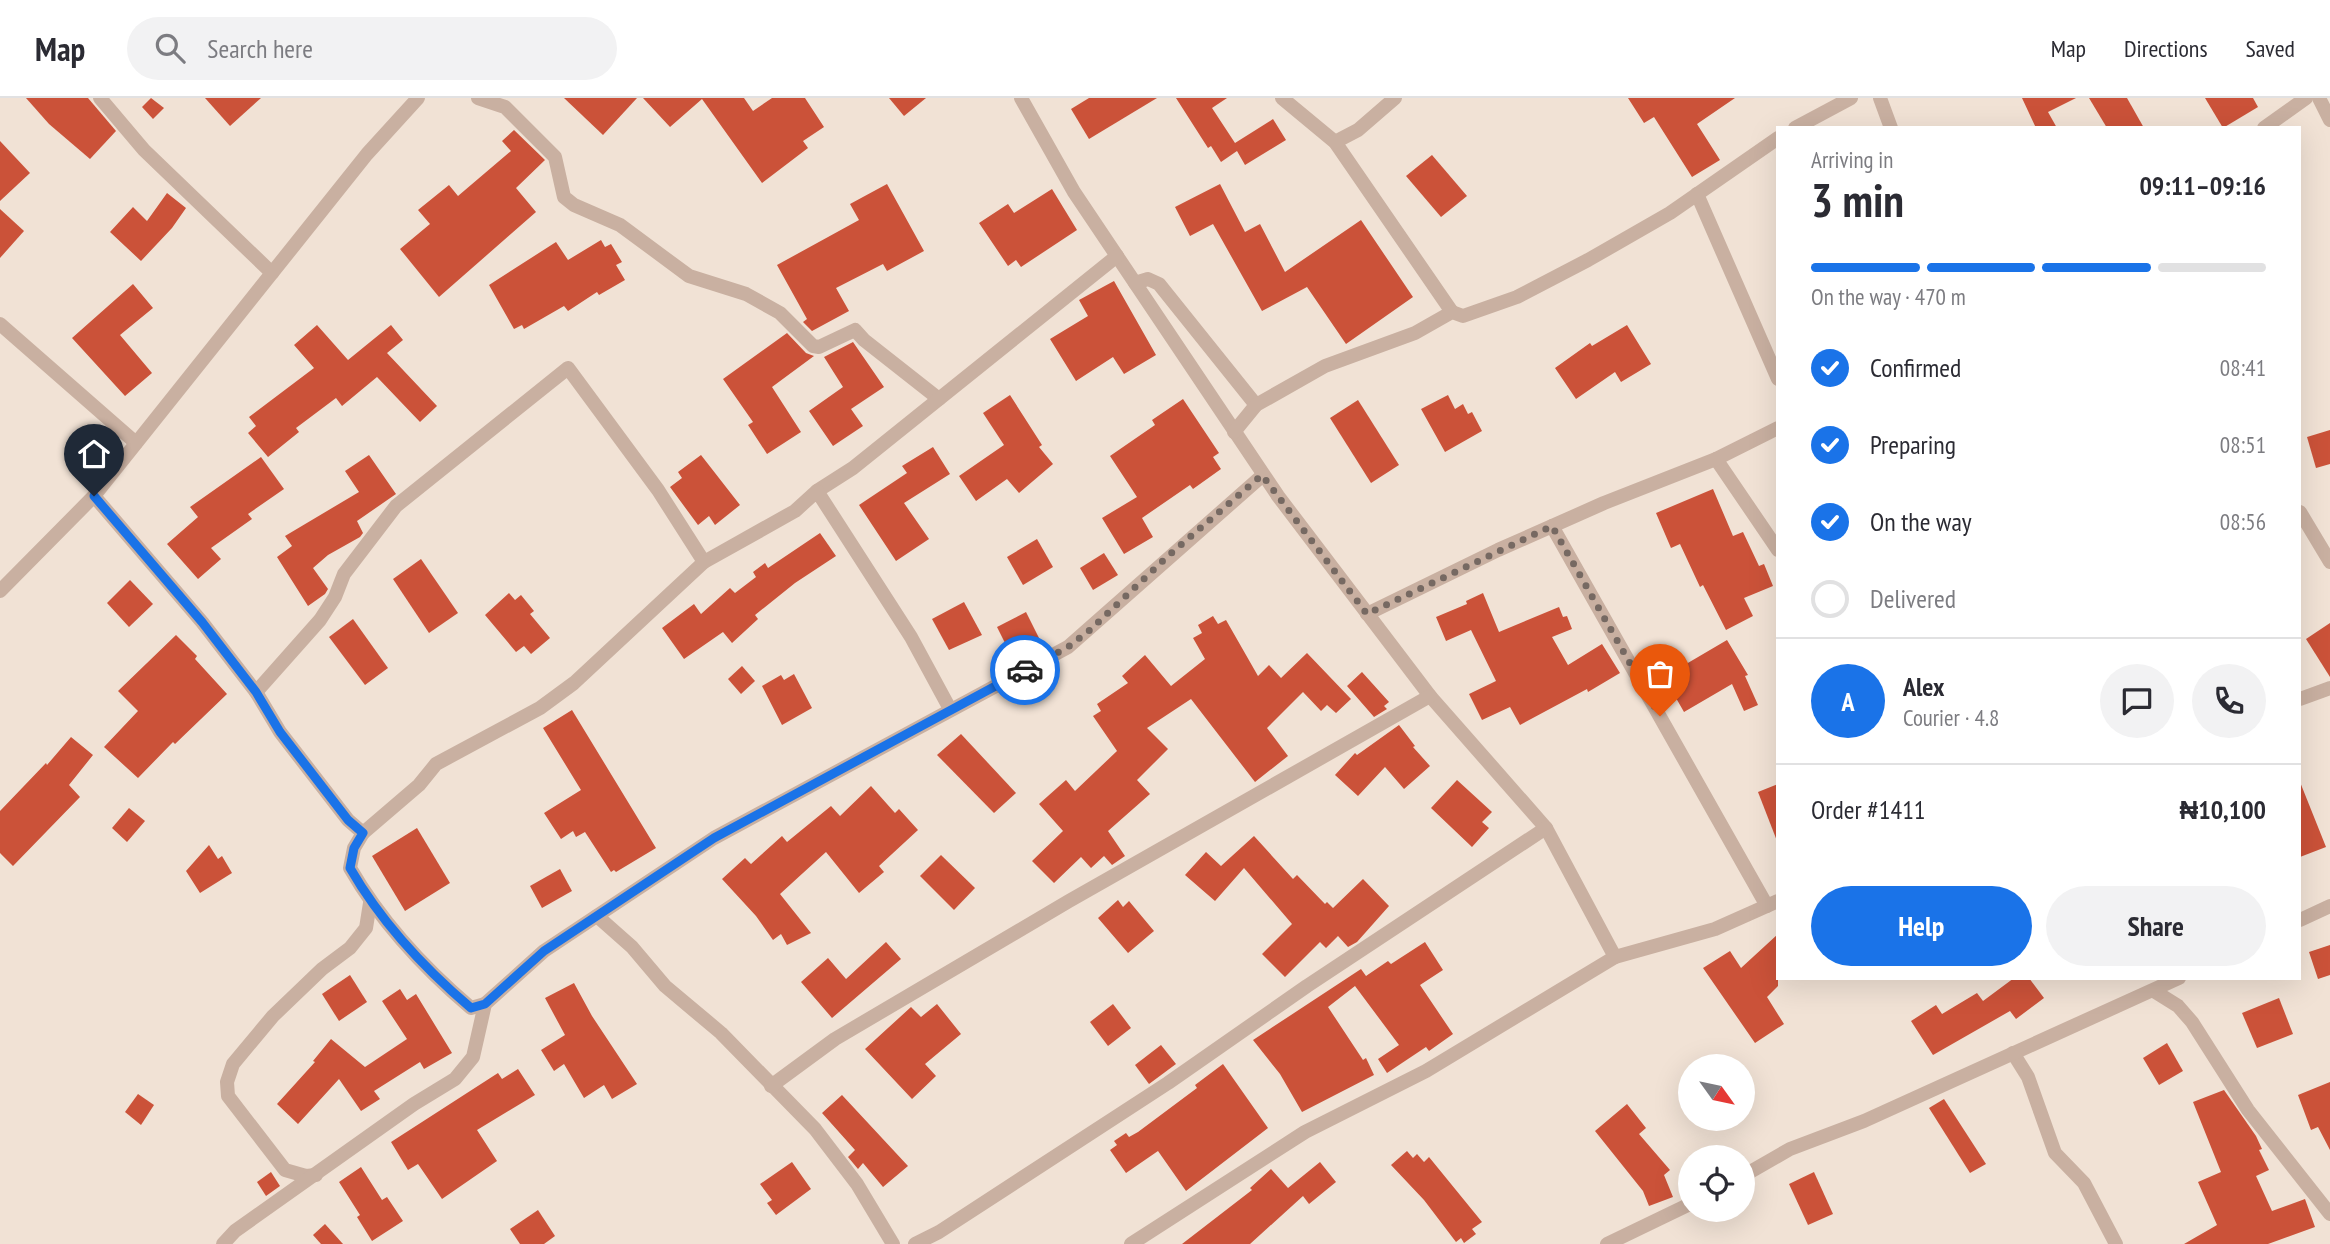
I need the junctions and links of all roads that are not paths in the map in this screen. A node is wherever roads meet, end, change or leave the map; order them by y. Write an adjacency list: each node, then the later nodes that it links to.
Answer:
1 (100, 98): 19 (street)
2 (478, 98): 24 (street)
3 (1021, 98): 18 (street)
4 (1282, 98): 16 (street)
5 (1395, 98): 16 (street)
6 (1852, 98): 12 (street)
7 (1880, 98): 13 (street)
8 (2306, 98): 14 (street)
9 (2319, 98): 11 (street)
10 (416, 99): 19 (street)
11 (2330, 120)
12 (1799, 126)
13 (1890, 126)
14 (2266, 126)
15 (1776, 139): 17 (street)
16 (1335, 142): 21 (street)
17 (1697, 194): 21 (street); 23 (street)
18 (1117, 256): 20 (street); 24 (street)
19 (272, 273): 28 (street)
20 (1135, 283): 25 (street); 27 (street)
21 (1452, 312): 25 (street)
22 (0, 324): 28 (street)
23 (1776, 374)
24 (939, 399): 31 (street)
25 (1256, 405): 27 (street)
26 (1776, 429): 29 (street)
27 (1234, 432): 30 (street)
28 (136, 443): 32 (street)
29 (1716, 459): 34 (street); 35 (street)
30 (1262, 475): 39 (street); 44 (street)
31 (817, 491): 36 (street); 44 (street)
32 (94, 496): 38 (street); 41 (street)
33 (2301, 514): 37 (street)
34 (1552, 526): 39 (street); 48 (street)
35 (1776, 548)
36 (704, 562): 41 (street); 46 (street)
37 (2330, 562)
38 (0, 591)
39 (1367, 614): 42 (street)
40 (2330, 688): 43 (street)
41 (256, 692): 46 (street)
42 (1430, 696): 45 (street); 57 (street)
43 (2301, 699)
44 (950, 709): 50 (street)
45 (1546, 828): 52 (street); 64 (street)
46 (363, 833): 47 (street)
47 (370, 903): 55 (street); 59 (street)
48 (1773, 903): 52 (street)
49 (2330, 906): 51 (street)
50 (597, 916): 55 (street); 57 (street)
51 (2301, 920)
52 (1615, 957): 65 (street)
53 (2175, 980): 54 (street)
54 (2154, 991): 56 (street); 61 (street)
55 (485, 1004): 59 (street)
56 (2013, 1053): 58 (street); 67 (street)
57 (771, 1086): 63 (street)
58 (1755, 1169)
59 (316, 1175): 62 (street)
60 (1678, 1210): 66 (street)
61 (2330, 1214)
62 (223, 1244)
63 (893, 1244)
64 (915, 1244)
65 (1131, 1244)
66 (1607, 1244)
67 (2116, 1244)

